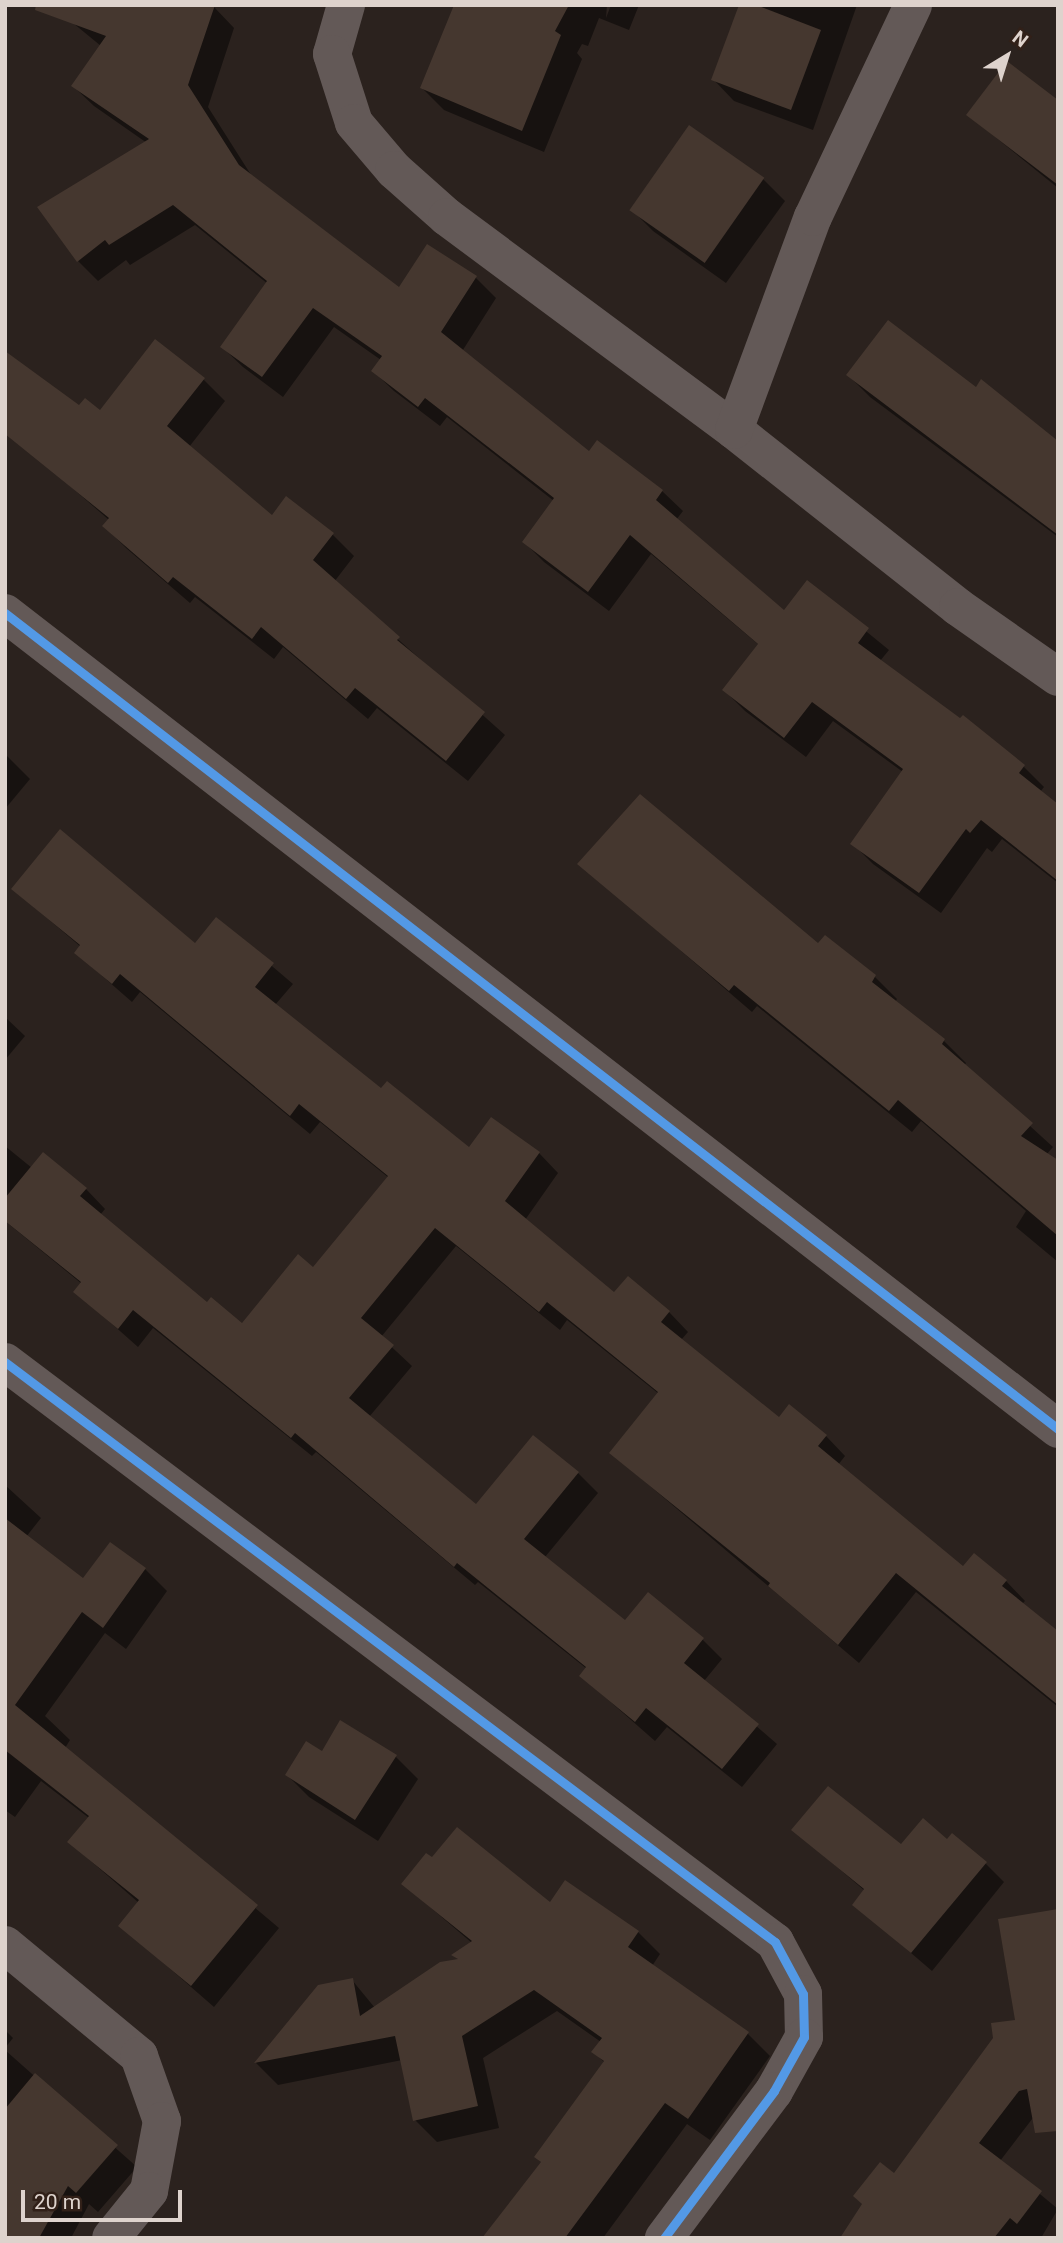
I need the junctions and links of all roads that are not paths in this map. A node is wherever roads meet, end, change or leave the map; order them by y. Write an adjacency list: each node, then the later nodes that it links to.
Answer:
1 (346, 5): 3 (street)
2 (913, 5): 3 (street)
3 (734, 430): 5 (street)
4 (5, 613): 7 (street)
5 (1058, 677)
6 (5, 1362): 10 (street)
7 (1058, 1429)
8 (5, 1945): 9 (street)
9 (111, 2238)
10 (664, 2238)

